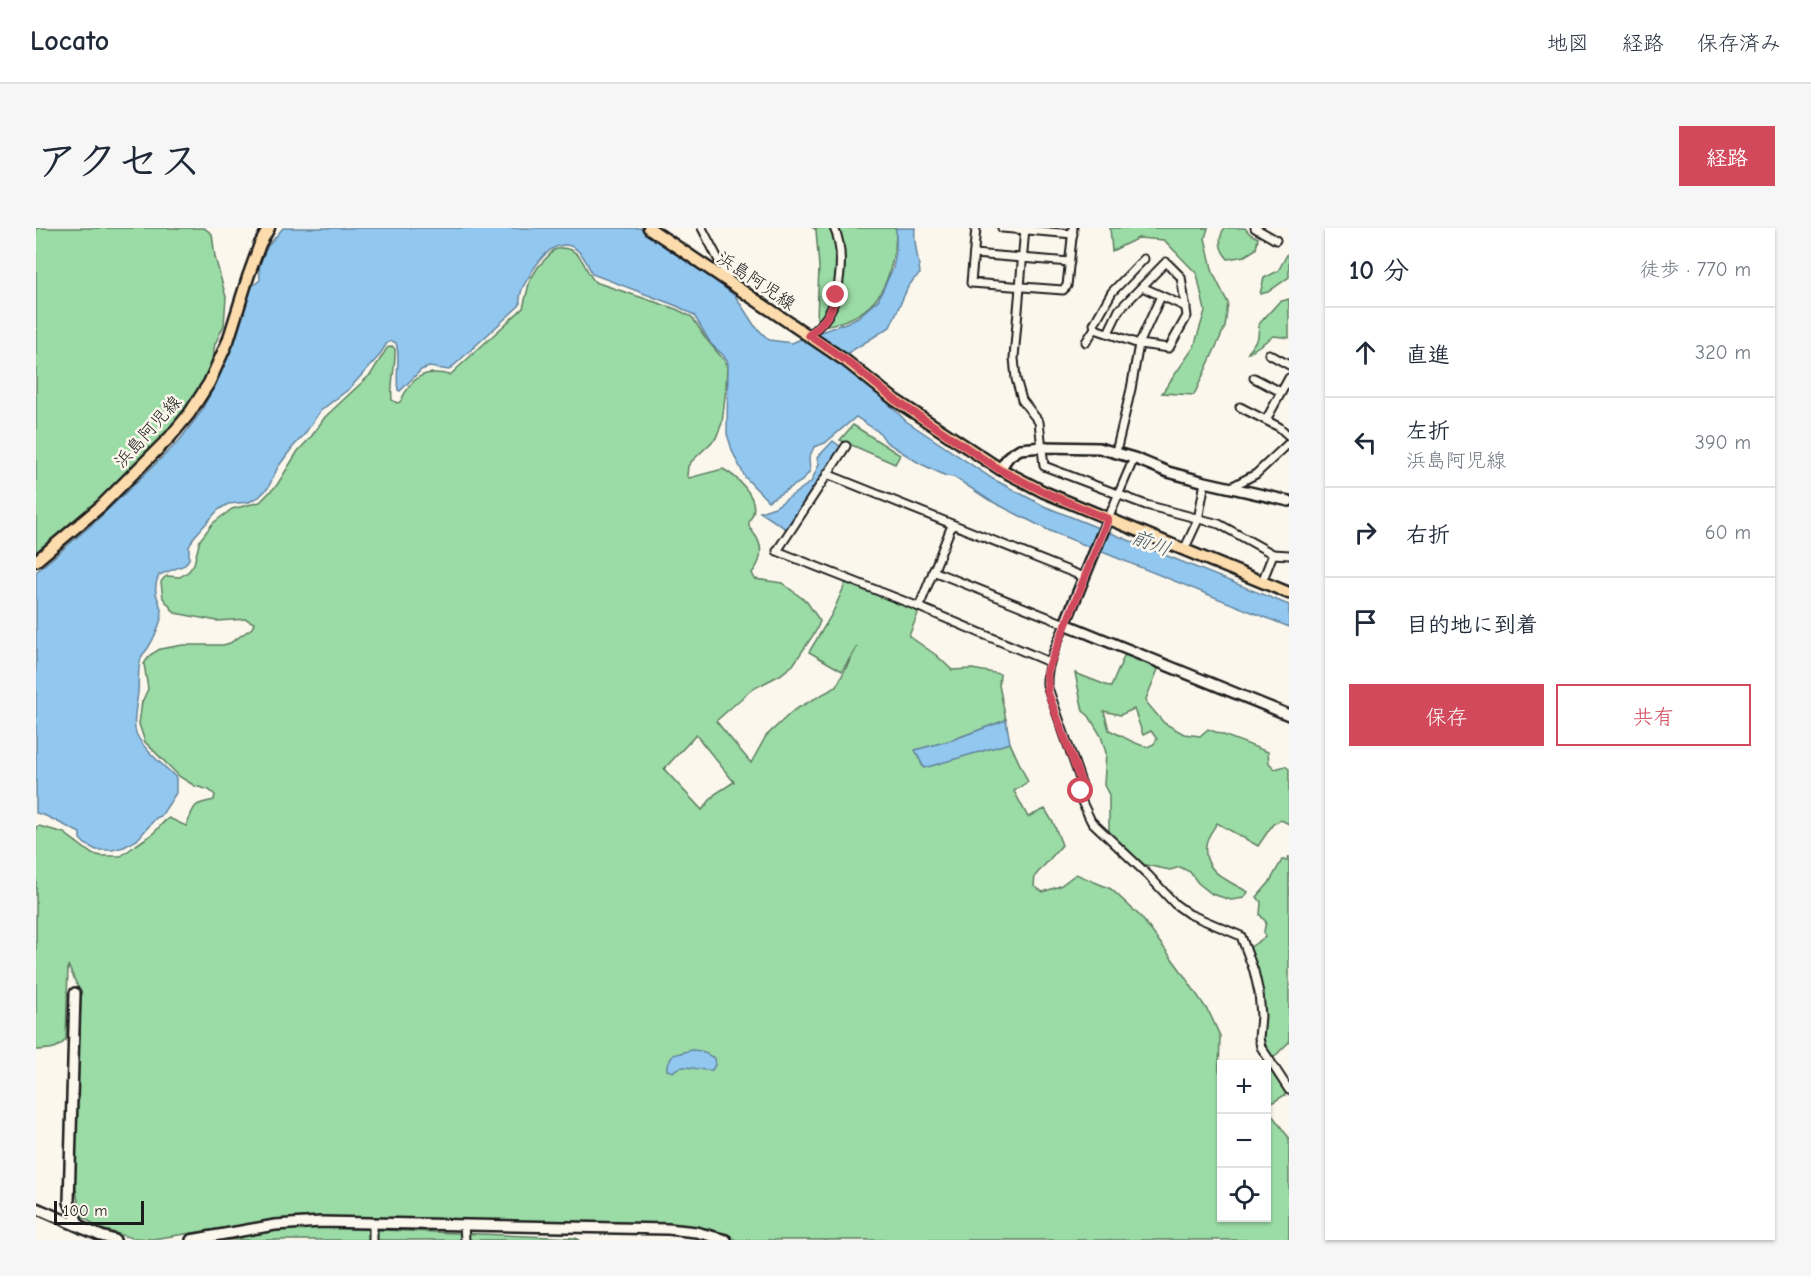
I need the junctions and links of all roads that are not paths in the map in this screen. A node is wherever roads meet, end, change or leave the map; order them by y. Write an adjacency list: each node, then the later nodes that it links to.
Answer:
1 (269, 228): 50 (main road, 浜島阿児線)
2 (649, 228): 15 (main road, 浜島阿児線)
3 (702, 228): 15 (street)
4 (834, 228): 22 (street)
5 (976, 228): 11 (street)
6 (1002, 228): 8 (street)
7 (1255, 228): 10 (street)
8 (1025, 229): 9 (street); 12 (street)
9 (1073, 231): 14 (street)
10 (1276, 240)
11 (974, 254): 12 (street); 16 (street)
12 (1023, 258): 14 (street); 16 (street)
13 (1144, 259): 20 (street)
14 (1070, 262): 16 (street)
15 (732, 285): 22 (main road, 浜島阿児線)
16 (1020, 287): 35 (street)
17 (1142, 287): 18 (street); 19 (street); 21 (street)
18 (1161, 296): 19 (street); 24 (street)
19 (1186, 307): 24 (street)
20 (1095, 328): 21 (street); 23 (street)
21 (1108, 333): 24 (street)
22 (810, 336): 38 (main road, 浜島阿児線)
23 (1086, 342)
24 (1139, 344): 36 (street)
25 (1269, 354): 26 (street)
26 (1289, 365)
27 (1254, 378): 29 (street)
28 (1289, 378): 29 (street)
29 (1281, 392): 31 (street)
30 (1240, 407): 31 (street)
31 (1266, 420): 32 (street)
32 (1289, 436)
33 (1289, 443): 41 (street)
34 (846, 446): 39 (street)
35 (1043, 447): 36 (street); 38 (street); 42 (street)
36 (1116, 452): 37 (street)
37 (1134, 458): 40 (street); 42 (street)
38 (1000, 470): 45 (main road, 浜島阿児線)
39 (827, 474): 46 (street); 55 (street)
40 (1205, 482): 41 (street); 44 (street)
41 (1229, 488): 43 (street)
42 (1118, 494): 44 (street); 45 (street)
43 (1289, 501)
44 (1198, 519): 47 (street); 48 (street)
45 (1106, 522): 47 (main road, 浜島阿児線); 52 (street)
46 (952, 525): 51 (street); 52 (street)
47 (1184, 550): 53 (main road, 浜島阿児線)
48 (1273, 554): 49 (street); 53 (street)
49 (1289, 555)
50 (36, 561)
51 (933, 572): 55 (street); 56 (street)
52 (1084, 577): 56 (street)
53 (1262, 582): 54 (main road, 浜島阿児線)
54 (1289, 593)
55 (919, 607): 57 (street)
56 (1065, 624): 57 (street); 58 (street)
57 (1049, 662): 60 (street)
58 (1289, 715)
59 (75, 993): 61 (street)
60 (1289, 1089)
61 (69, 1203): 63 (street); 66 (street)
62 (36, 1208): 63 (street)
63 (48, 1212): 66 (street)
64 (373, 1224): 65 (street); 68 (street); 69 (street)
65 (464, 1225): 70 (street); 71 (street)
66 (82, 1228): 67 (street)
67 (115, 1240)
68 (191, 1240)
69 (373, 1240)
70 (465, 1240)
71 (726, 1240)

